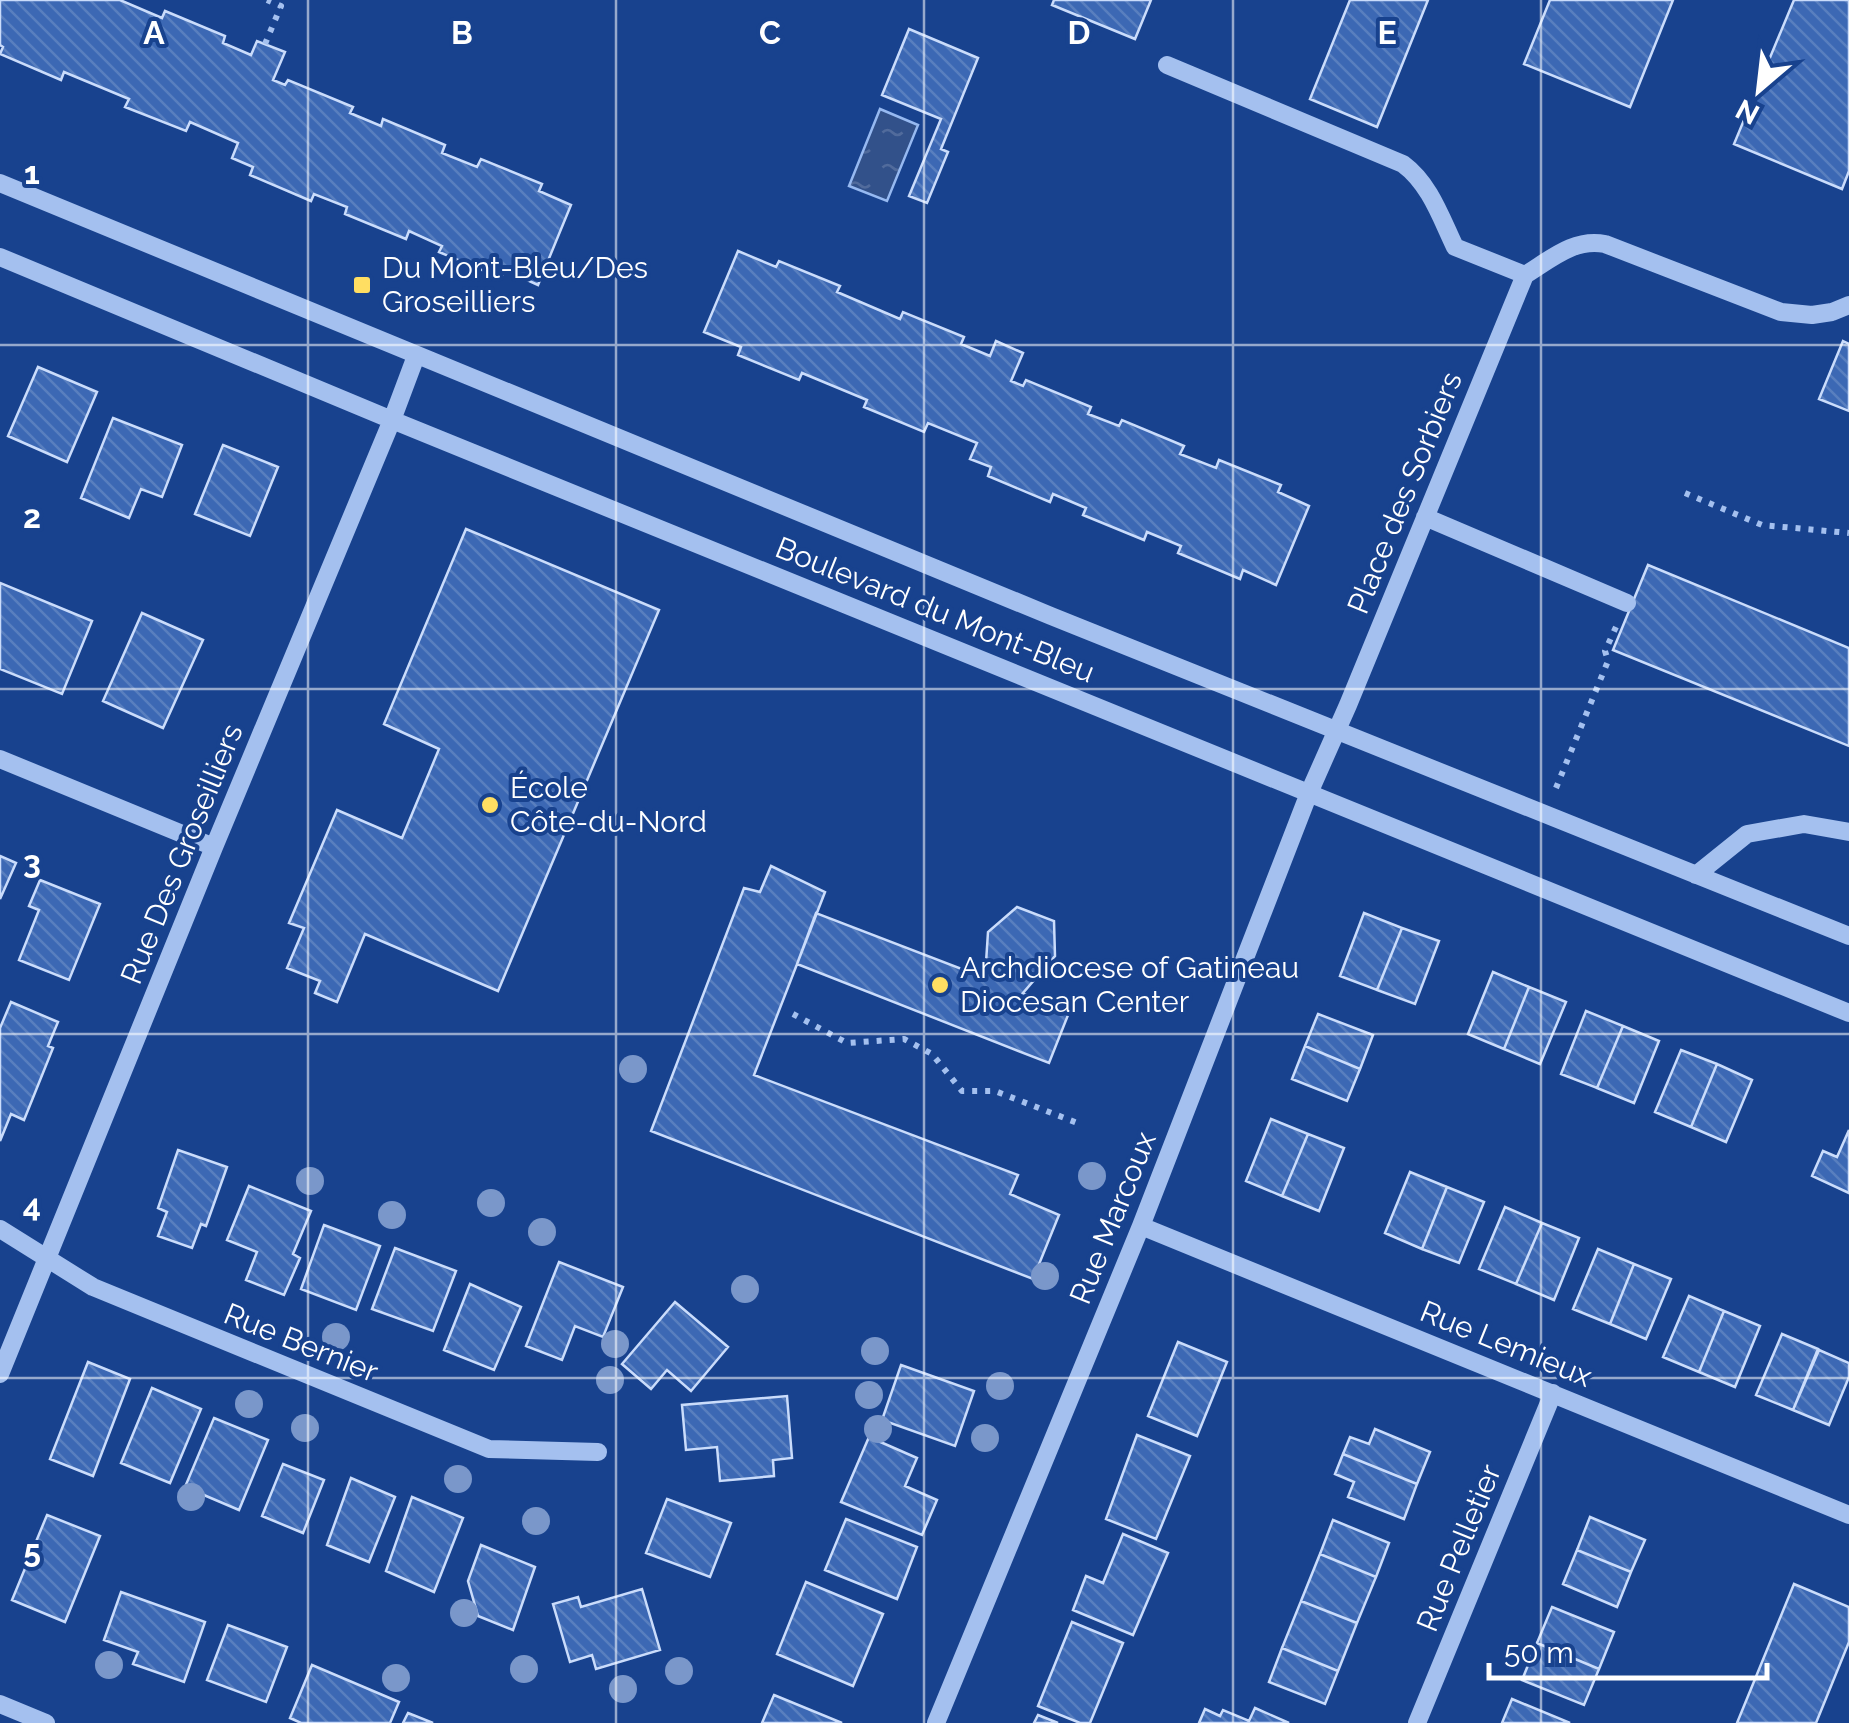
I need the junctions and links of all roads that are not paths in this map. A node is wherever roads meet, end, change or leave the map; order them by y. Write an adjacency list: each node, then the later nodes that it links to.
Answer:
1 (1167, 65): 4 (street)
2 (0, 183): 6 (street, Boulevard du Mont-Bleu)
3 (0, 257): 7 (street, Boulevard du Mont-Bleu)
4 (1526, 275): 5 (street); 8 (street, Place des Sorbiers)
5 (1849, 305)
6 (416, 356): 7 (street, Rue Des Groseilliers); 10 (street, Boulevard du Mont-Bleu)
7 (392, 420): 12 (street, Boulevard du Mont-Bleu); 14 (street, Rue Des Groseilliers)
8 (1425, 518): 9 (street); 10 (street, Place des Sorbiers)
9 (1627, 603)
10 (1336, 732): 12 (street, Rue Marcoux); 15 (street, Boulevard du Mont-Bleu)
11 (0, 759): 14 (street)
12 (1309, 793): 17 (street, Boulevard du Mont-Bleu); 18 (street, Rue Marcoux)
13 (1849, 832): 15 (street)
14 (214, 847): 20 (street, Rue Des Groseilliers)
15 (1696, 875): 16 (street, Boulevard du Mont-Bleu)
16 (1849, 936)
17 (1849, 1013)
18 (1141, 1226): 22 (street, Rue Lemieux); 27 (street, Rue Marcoux)
19 (0, 1229): 20 (street, Rue Bernier)
20 (48, 1258): 21 (street, Rue Des Groseilliers); 23 (street, Rue Bernier)
21 (0, 1374)
22 (1553, 1394): 24 (street, Rue Lemieux); 28 (street, Rue Pelletier)
23 (598, 1452)
24 (1849, 1515)
25 (0, 1704): 26 (street)
26 (46, 1723)
27 (936, 1723)
28 (1417, 1723)

